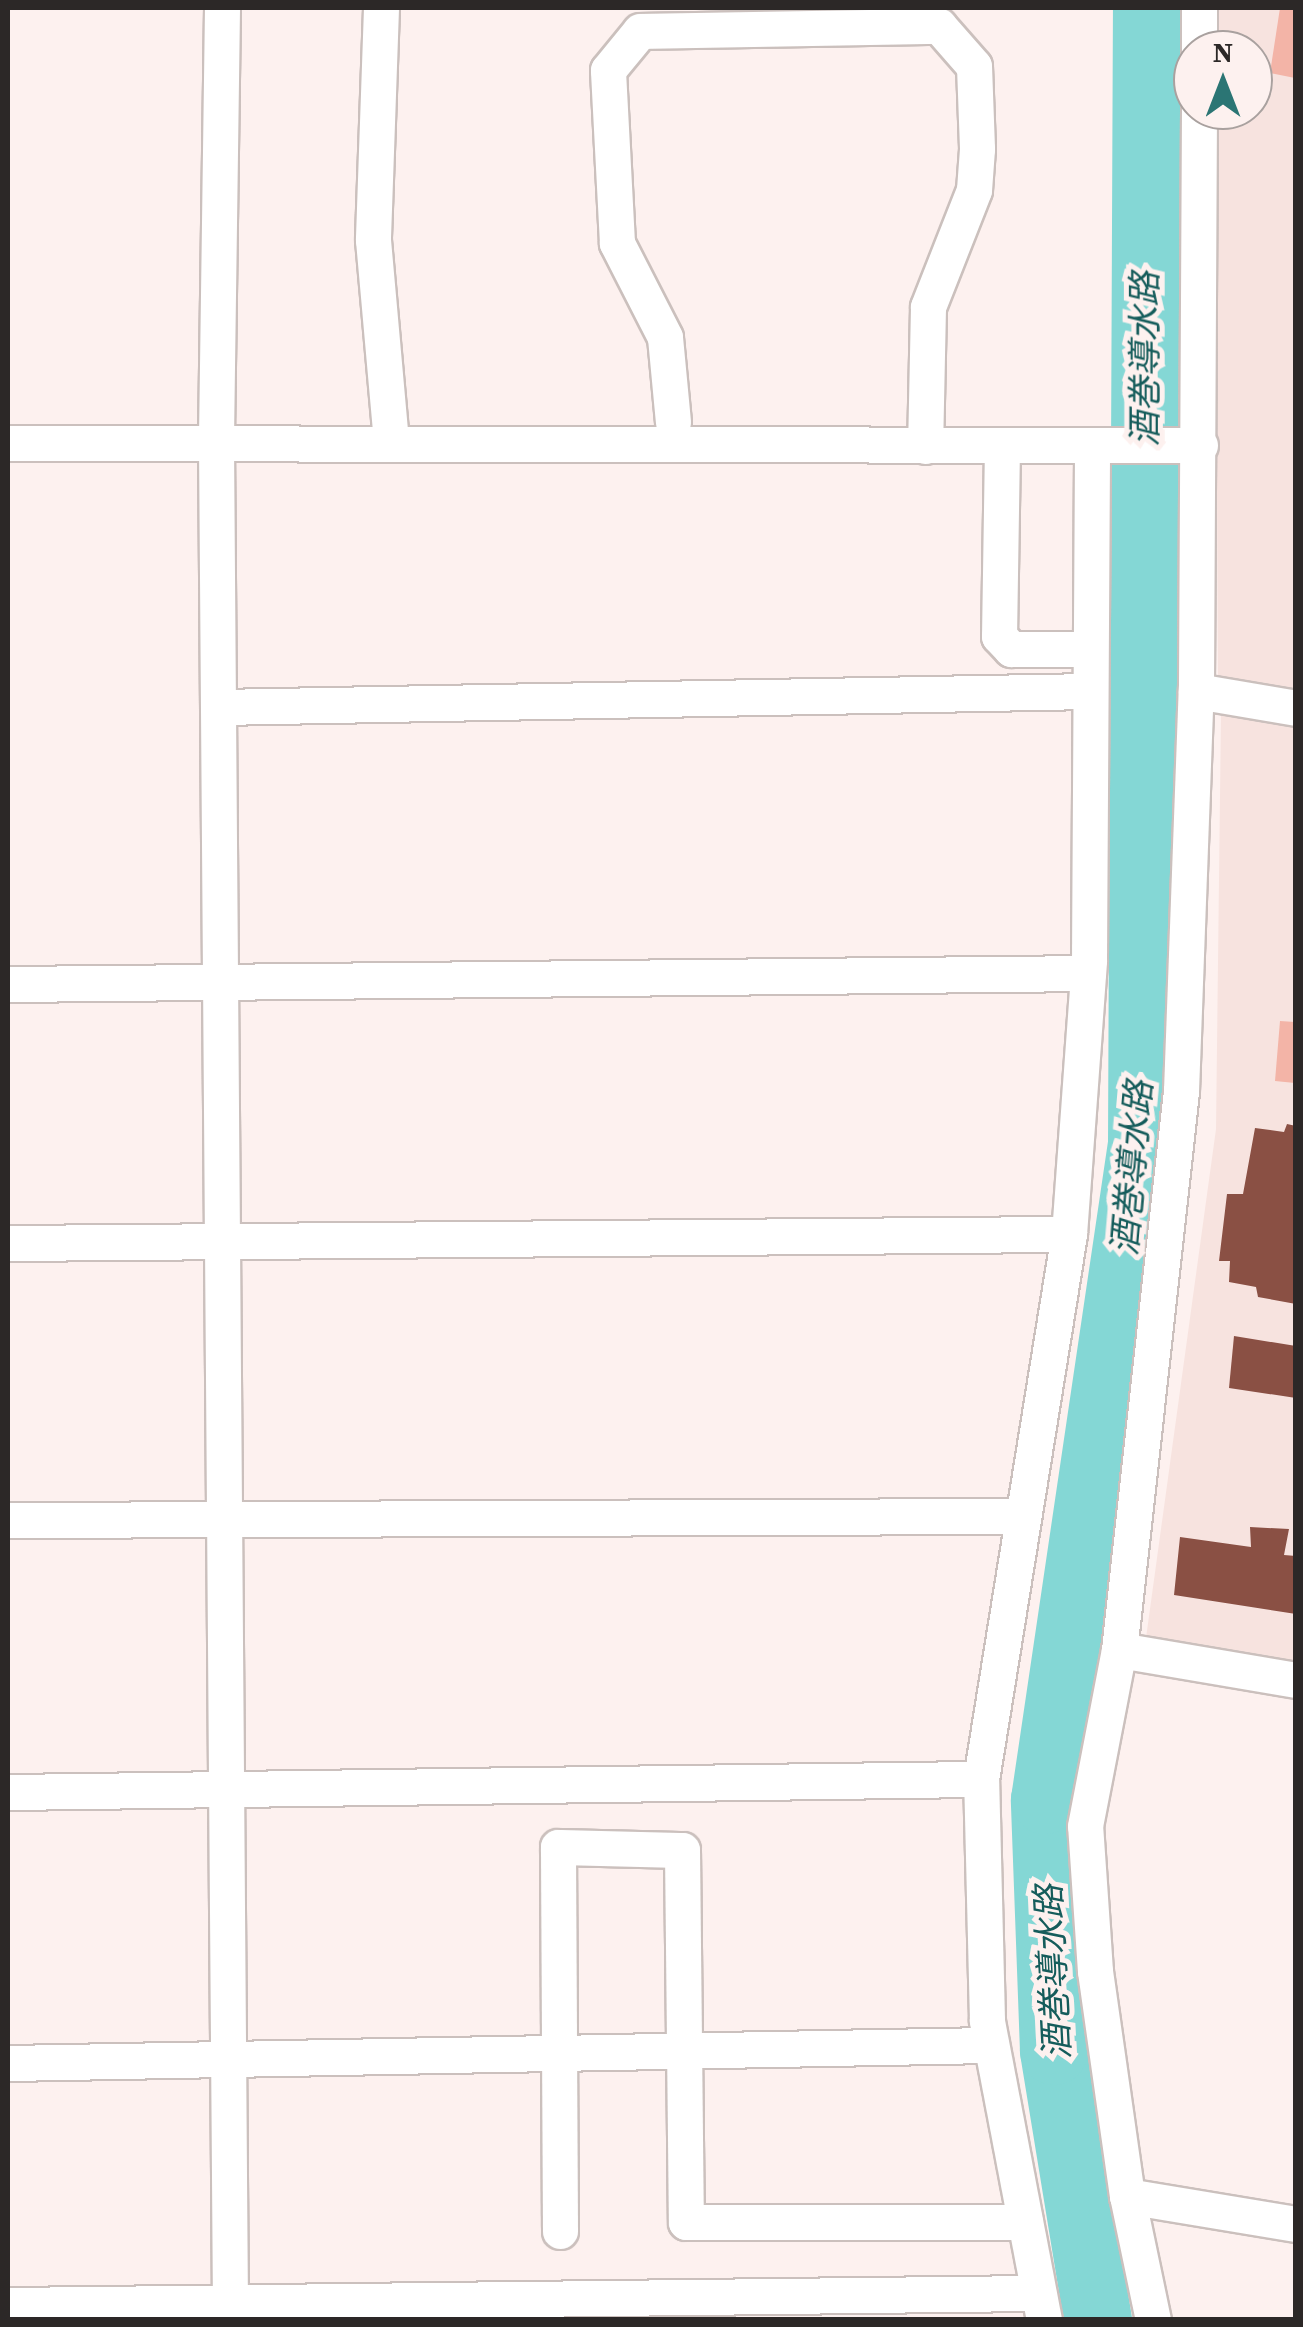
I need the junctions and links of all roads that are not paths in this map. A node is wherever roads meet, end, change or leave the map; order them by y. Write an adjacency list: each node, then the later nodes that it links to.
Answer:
1 (222, 8): 7 (street)
2 (381, 8): 5 (street)
3 (1199, 130): 8 (street)
4 (673, 422): 9 (street)
5 (390, 442): 7 (street); 9 (street)
6 (8, 443): 7 (street)
7 (216, 443): 15 (street)
8 (1183, 445): 11 (street); 14 (street)
9 (925, 446): 10 (street)
10 (1002, 446): 11 (street); 12 (street)
11 (1104, 446): 12 (street)
12 (1088, 649): 13 (street)
13 (1087, 691): 15 (street); 17 (street)
14 (1196, 691): 16 (street); 26 (street)
15 (218, 707): 18 (street)
16 (1296, 708)
17 (1088, 974): 18 (street); 20 (street)
18 (222, 981): 19 (street); 22 (street)
19 (8, 984)
20 (1069, 1234): 22 (street); 23 (street)
21 (8, 1243): 22 (street)
22 (225, 1244): 25 (street)
23 (1020, 1516): 25 (street); 28 (street)
24 (8, 1520): 25 (street)
25 (227, 1520): 29 (street)
26 (1119, 1650): 27 (street); 36 (street)
27 (1296, 1680)
28 (982, 1780): 29 (street); 31 (street)
29 (227, 1791): 30 (street); 34 (street)
30 (8, 1792)
31 (992, 2045): 32 (street); 37 (street)
32 (682, 2051): 33 (street); 33 (street); 37 (street)
33 (556, 2054): 34 (street); 39 (street)
34 (231, 2060): 35 (street); 42 (street)
35 (8, 2063)
36 (1127, 2196): 38 (street); 43 (street)
37 (1024, 2222): 41 (street)
38 (1296, 2224)
39 (560, 2231)
40 (8, 2305): 42 (street)
41 (1041, 2306): 42 (street)
42 (230, 2311)
43 (1153, 2320)

